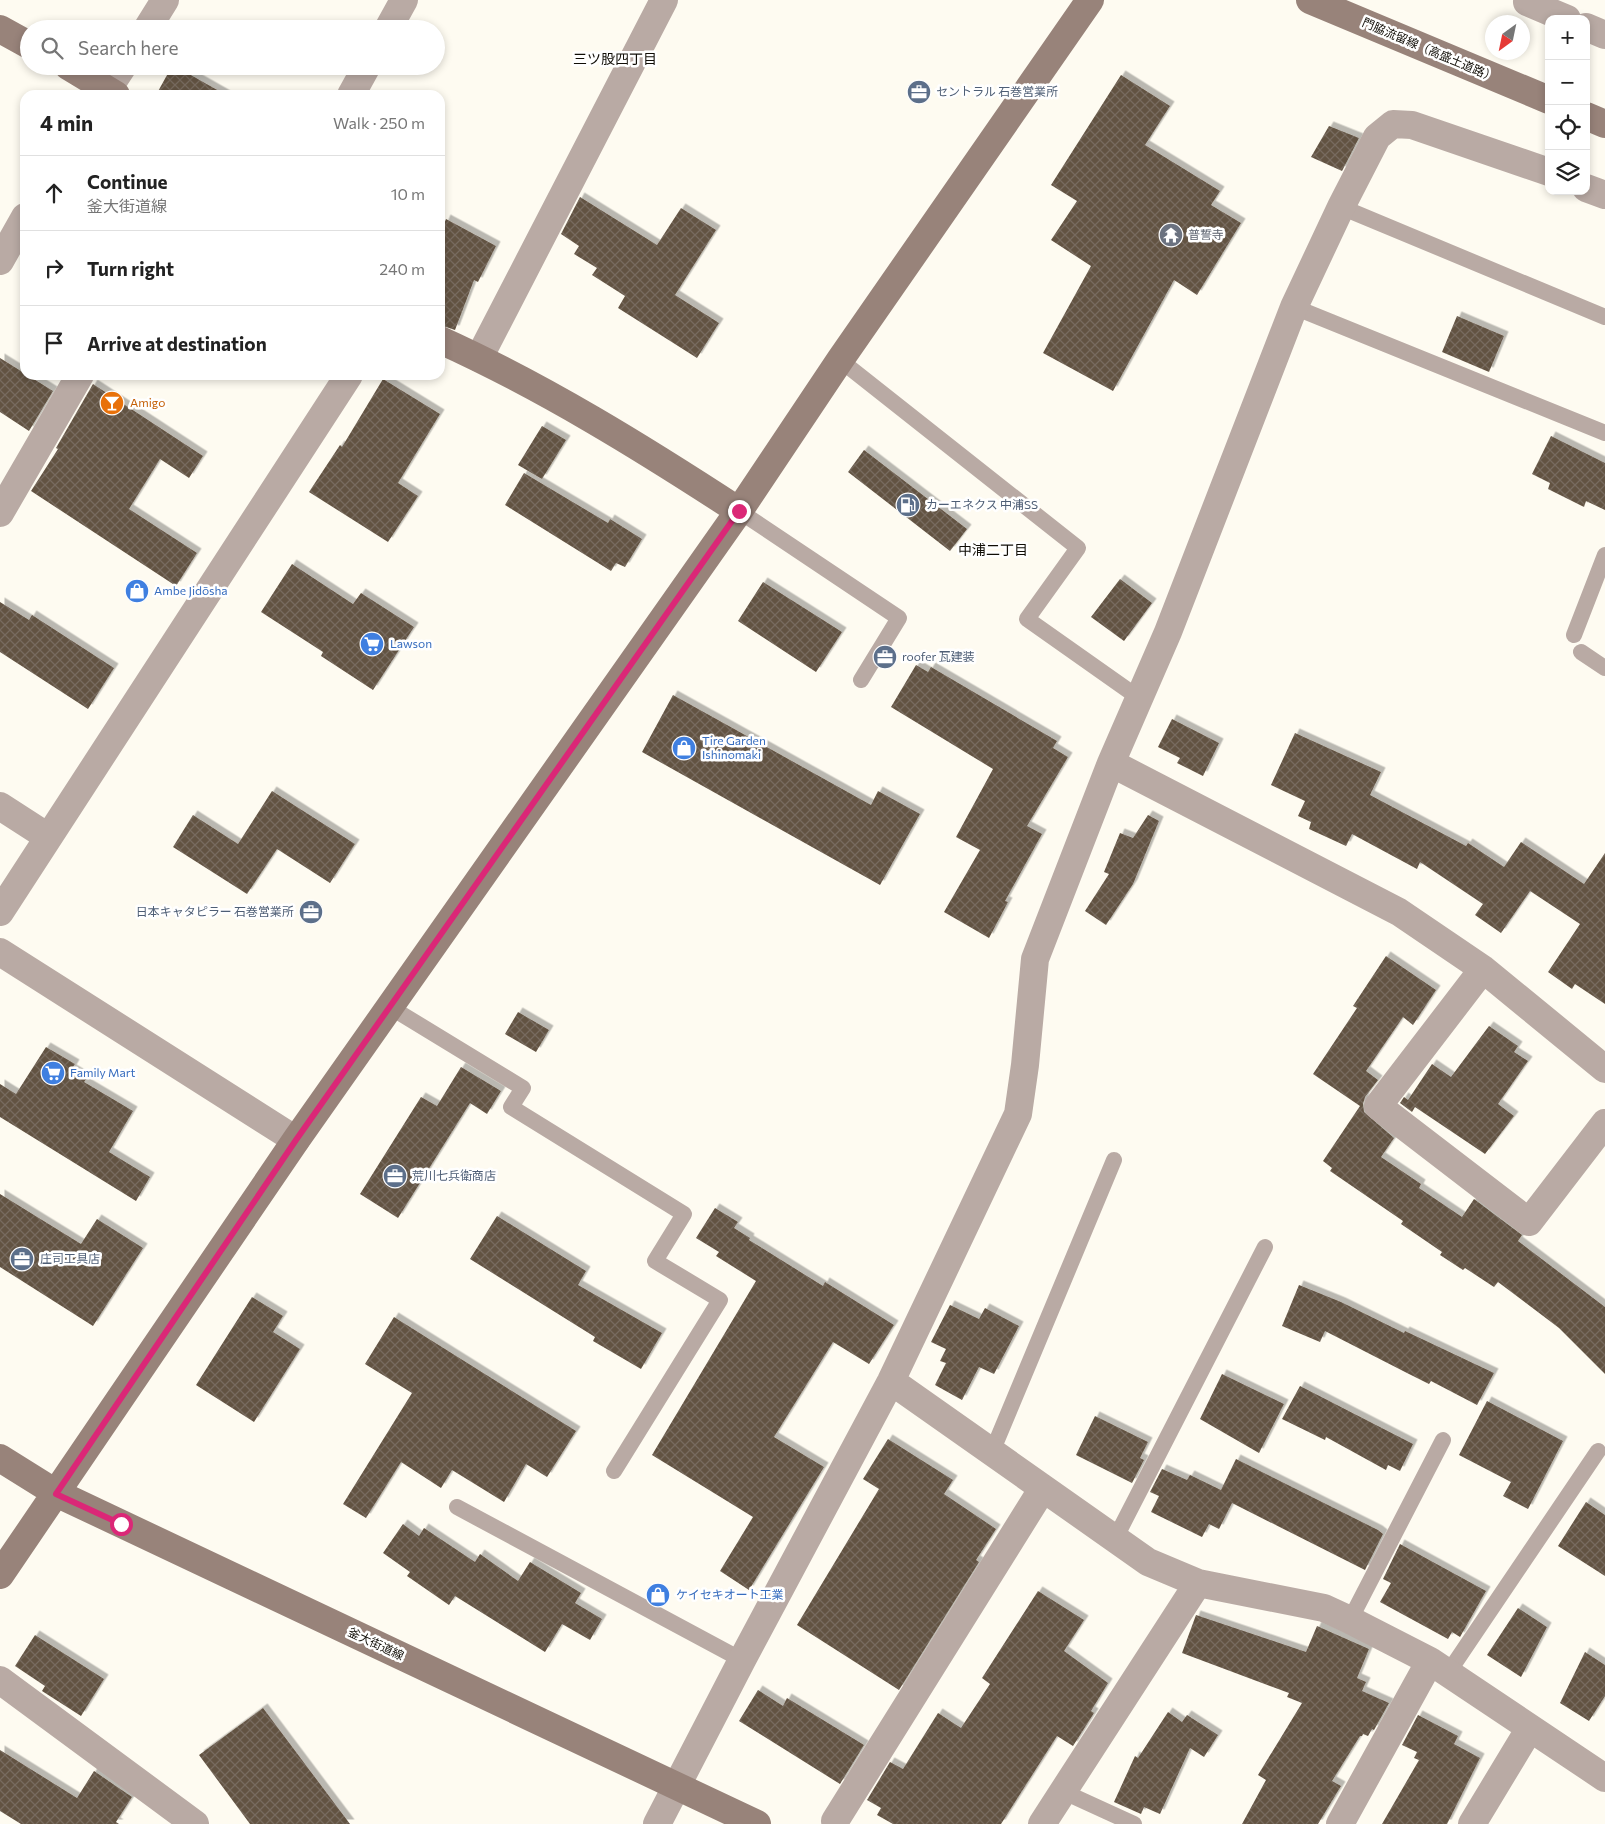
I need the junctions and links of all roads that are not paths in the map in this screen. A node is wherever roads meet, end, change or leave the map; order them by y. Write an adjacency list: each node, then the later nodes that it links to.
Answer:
1 (166, 0): 8 (street)
2 (404, 0): 9 (street)
3 (664, 0): 30 (street)
4 (1090, 0): 31 (street)
5 (1310, 0): 18 (street, 門脇流留線（高盛土道路）)
6 (1528, 0): 7 (street)
7 (1559, 15)
8 (153, 20)
9 (393, 20)
10 (0, 29): 13 (street)
11 (1590, 29): 12 (street)
12 (1605, 35)
13 (20, 40)
14 (88, 75): 16 (street)
15 (362, 75): 17 (street)
16 (113, 86)
17 (354, 90)
18 (1545, 98)
19 (1590, 118): 20 (street)
20 (1605, 124)
21 (1545, 171): 24 (street)
22 (1590, 189): 23 (street)
23 (1605, 195)
24 (1340, 207): 27 (street); 28 (lane)
25 (20, 225): 26 (street)
26 (3, 248)
27 (1294, 308): 34 (lane); 42 (street)
28 (1605, 317)
29 (445, 342): 30 (street)
30 (479, 358): 35 (street)
31 (840, 360): 35 (street); 42 (lane)
32 (77, 380): 36 (street)
33 (345, 380): 45 (street)
34 (1605, 433)
35 (739, 511): 41 (lane); 49 (street)
36 (0, 513)
37 (1605, 556): 38 (lane)
38 (1574, 635)
39 (1582, 652): 40 (lane)
40 (1605, 668)
41 (861, 680)
42 (1139, 698): 43 (street)
43 (1111, 763): 48 (street); 55 (street)
44 (0, 806): 45 (street)
45 (48, 837): 46 (street)
46 (0, 912)
47 (0, 952): 52 (street)
48 (1483, 968): 50 (street); 51 (street)
49 (390, 1007): 52 (street); 60 (lane)
50 (1605, 1069)
51 (1605, 1123)
52 (296, 1140): 62 (street)
53 (1114, 1160): 58 (lane)
54 (1266, 1247): 64 (lane)
55 (891, 1381): 58 (street); 68 (street)
56 (1443, 1440): 67 (lane)
57 (1598, 1451): 69 (lane)
58 (992, 1452): 61 (street)
59 (0, 1458): 62 (street, 釜大街道線)
60 (614, 1471)
61 (1043, 1488): 64 (street); 75 (street)
62 (56, 1494): 65 (street); 73 (street, 釜大街道線)
63 (457, 1507): 68 (lane)
64 (1115, 1539): 66 (street)
65 (0, 1575)
66 (1198, 1583): 67 (street); 74 (street)
67 (1350, 1620): 69 (street)
68 (742, 1660): 73 (street)
69 (1439, 1667): 71 (street); 81 (street)
70 (0, 1680): 76 (street)
71 (1530, 1728): 72 (street); 82 (street)
72 (1605, 1778)
73 (678, 1787): 77 (street); 78 (street, 釜大街道線)
74 (1064, 1792): 79 (street); 80 (lane)
75 (835, 1821)
76 (195, 1824)
77 (657, 1824)
78 (756, 1824)
79 (1042, 1824)
80 (1134, 1824)
81 (1340, 1824)
82 (1472, 1824)

